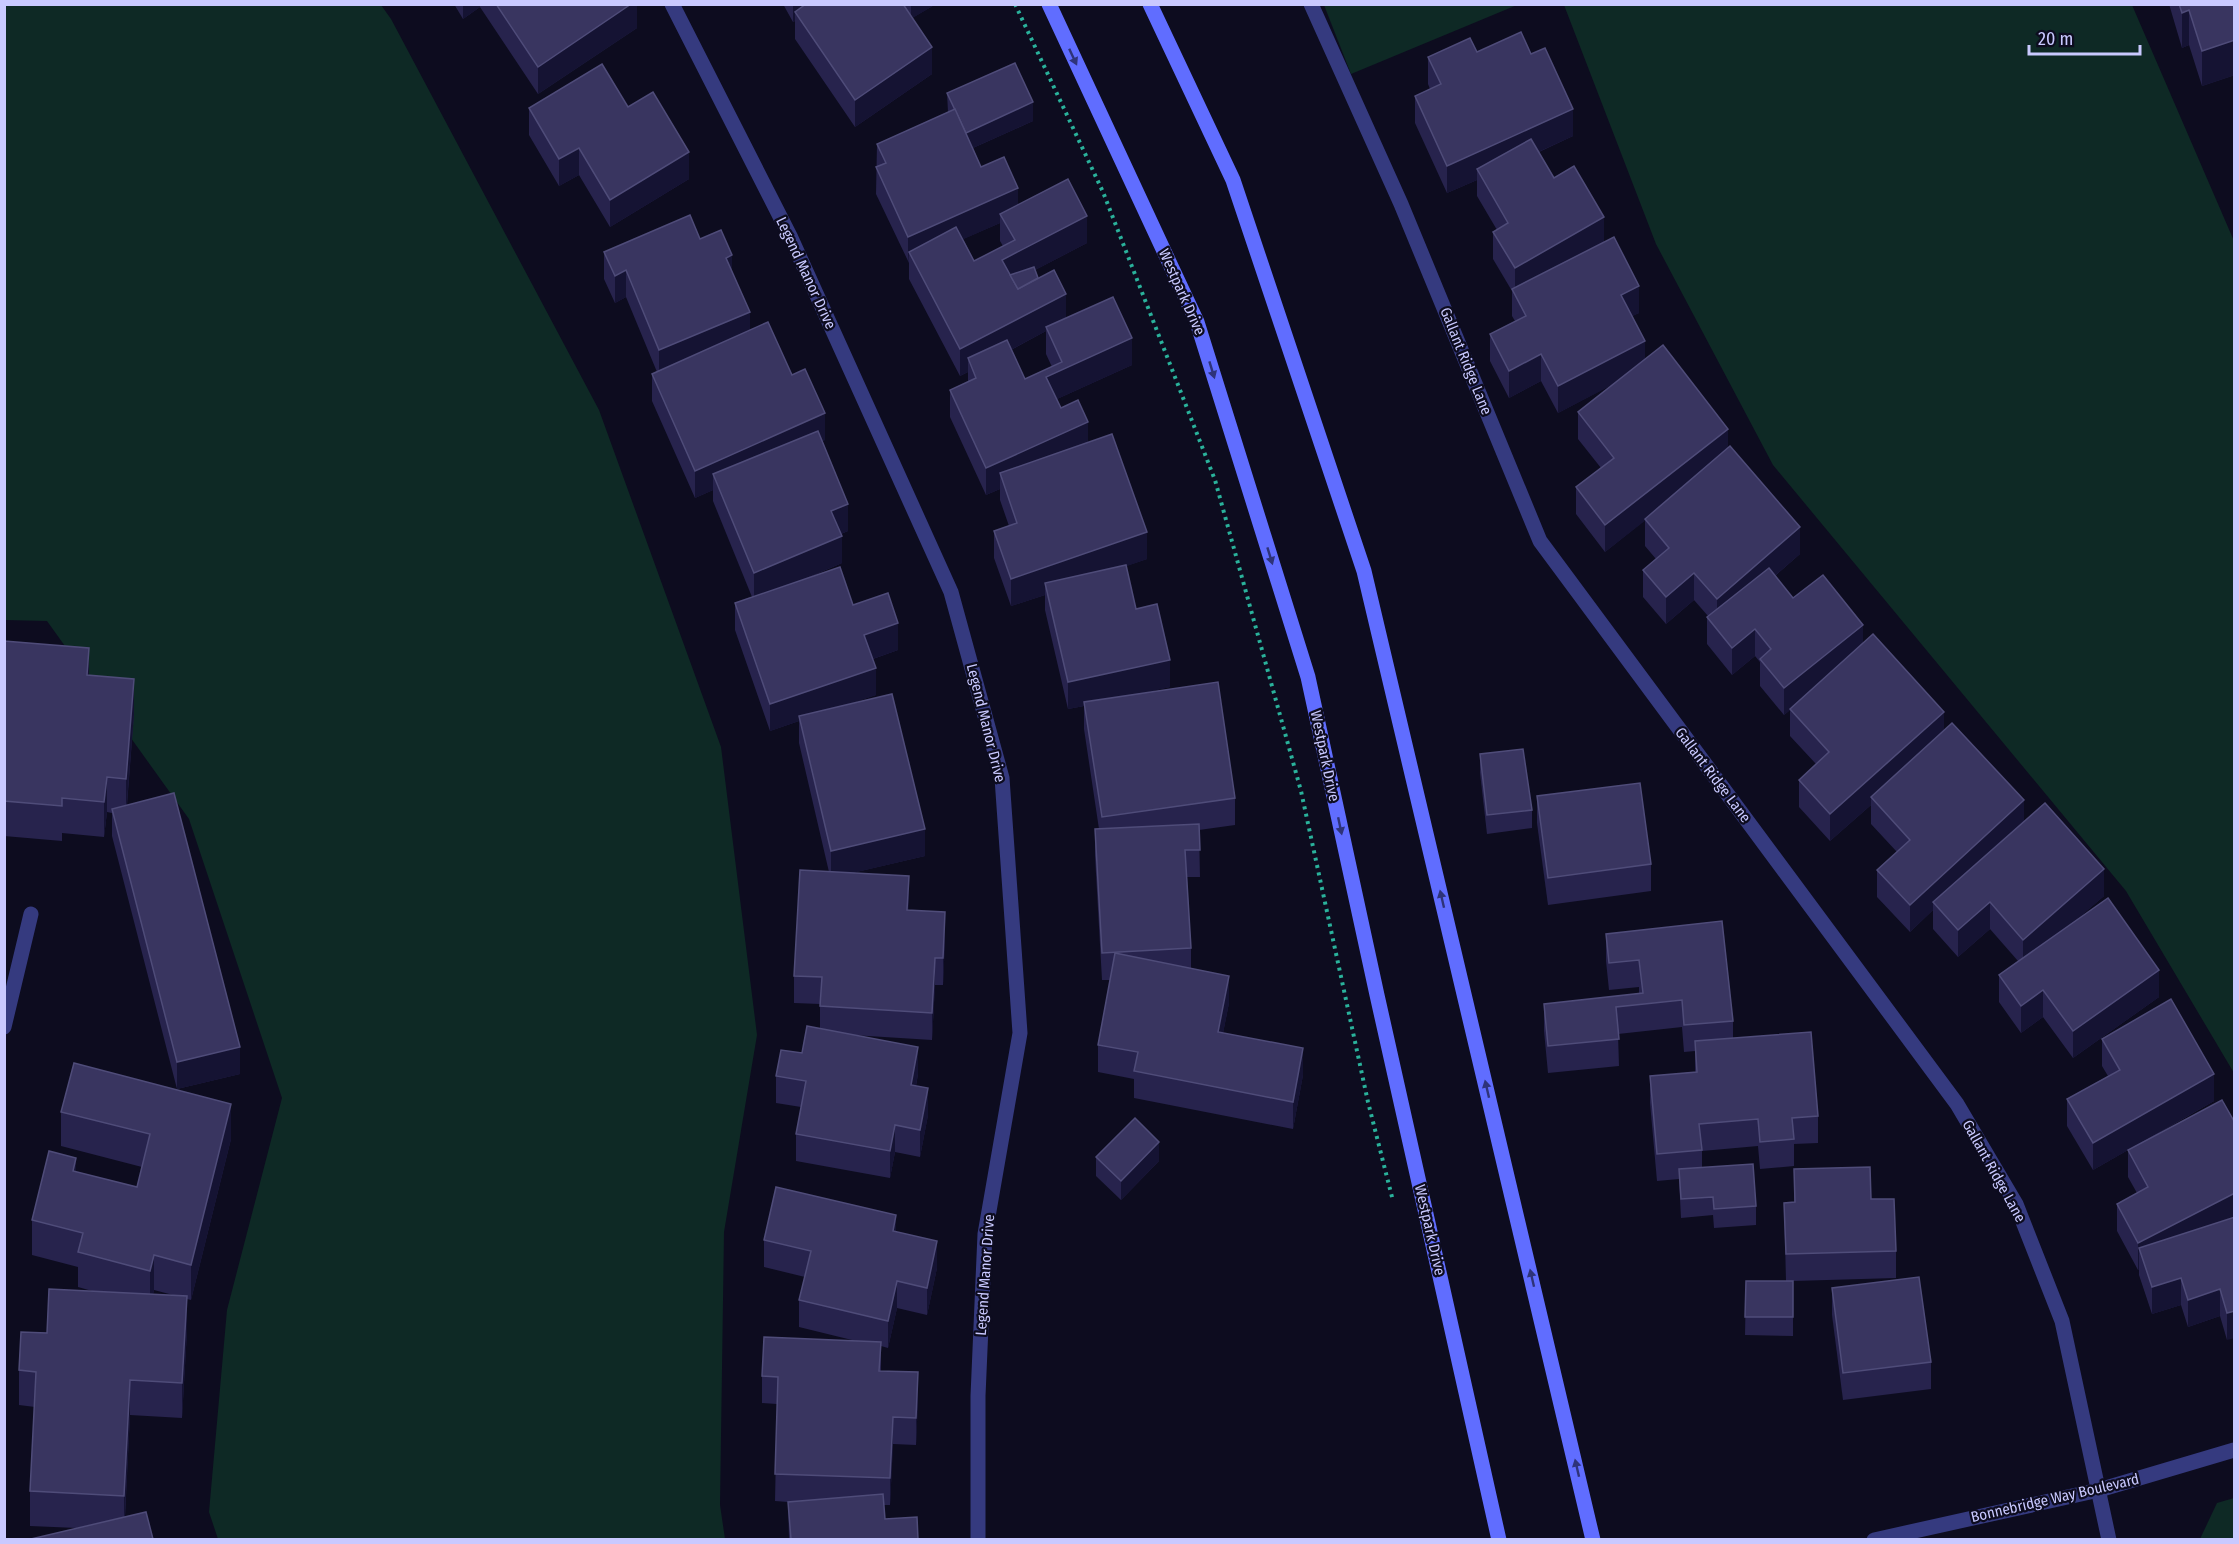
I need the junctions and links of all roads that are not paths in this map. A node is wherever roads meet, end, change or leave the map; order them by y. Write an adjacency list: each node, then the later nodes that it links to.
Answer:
1 (672, 4): 9 (street, Legend Manor Drive)
2 (1049, 4): 10 (main road, Westpark Drive, one-way to 10)
3 (1150, 4): 11 (main road, one-way to 3)
4 (1311, 4): 8 (street, Gallant Ridge Lane)
5 (31, 914): 6 (street)
6 (4, 1027)
7 (2235, 1450): 8 (street, Bonnebridge Way Boulevard)
8 (2098, 1490): 12 (street, Bonnebridge Way Boulevard); 13 (street, Gallant Ridge Lane)
9 (978, 1539)
10 (1499, 1539)
11 (1593, 1539)
12 (1874, 1539)
13 (2109, 1539)

